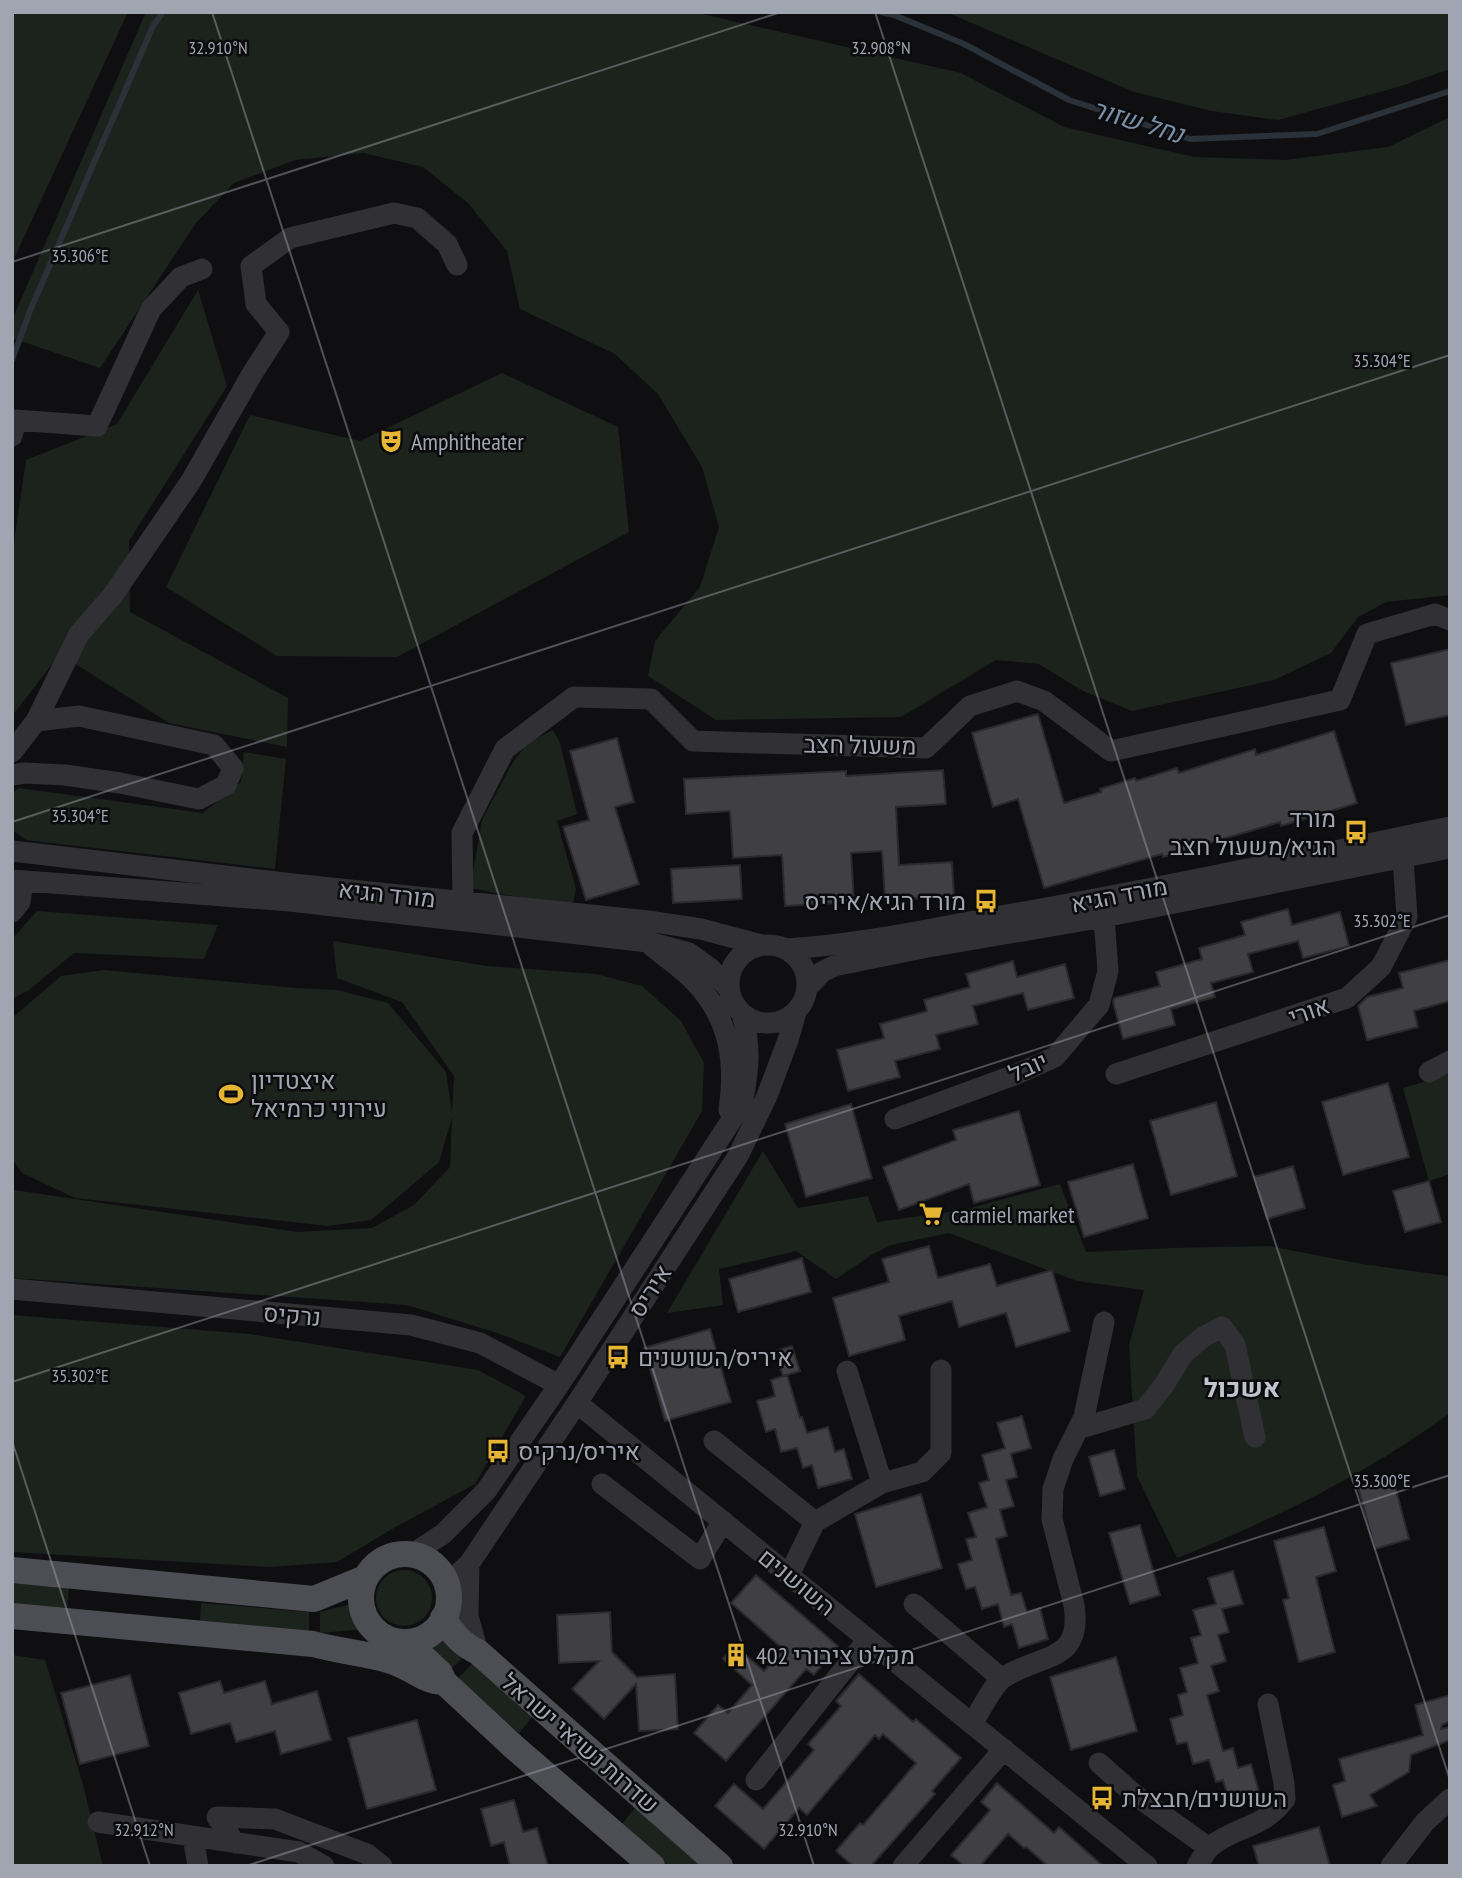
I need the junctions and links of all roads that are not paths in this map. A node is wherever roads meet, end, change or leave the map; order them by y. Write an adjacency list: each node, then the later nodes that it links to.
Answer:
1 (457, 265): 5 (street)
2 (202, 269): 3 (street)
3 (12, 436)
4 (1450, 620): 13 (street, משעול חצב)
5 (36, 721): 6 (street); 7 (street)
6 (12, 752)
7 (12, 775)
8 (1450, 827): 18 (street, מורד הגיא)
9 (1450, 848): 11 (street, מורד הגיא)
10 (13, 851): 13 (street, מורד הגיא)
11 (1403, 858): 15 (street, מורד הגיא); 25 (street, אורי)
12 (18, 880): 14 (street); 16 (street, מורד הגיא)
13 (463, 902): 17 (street, מורד הגיא)
14 (12, 912)
15 (1104, 917): 19 (street, מורד הגיא); 26 (street, יובל)
16 (648, 942): 20 (street, מורד הגיא); 27 (street)
17 (761, 945): 18 (street); 20 (street)
18 (785, 948): 19 (street)
19 (807, 988): 21 (street)
20 (729, 989): 22 (street)
21 (796, 1012): 22 (street); 33 (street, איריס)
22 (741, 1013): 27 (street, איריס)
23 (1450, 1062): 24 (street)
24 (1429, 1072)
25 (1116, 1074)
26 (895, 1119)
27 (726, 1129): 32 (street, איריס)
28 (12, 1289): 32 (street, נרקיס)
29 (1104, 1322): 34 (street)
30 (941, 1370): 37 (street)
31 (847, 1371): 37 (street)
32 (559, 1385): 41 (street, איריס)
33 (577, 1403): 39 (street, השושנים); 42 (street, איריס)
34 (1078, 1429): 35 (street); 54 (street)
35 (1255, 1437)
36 (714, 1441): 40 (street)
37 (882, 1483): 40 (street)
38 (602, 1484): 39 (street)
39 (723, 1521): 44 (street, השושנים)
40 (815, 1522): 44 (street)
41 (411, 1555): 45 (main road); 46 (main road)
42 (470, 1563): 46 (street, איריס); 53 (street)
43 (12, 1570): 45 (main road)
44 (789, 1575): 50 (street, השושנים)
45 (365, 1578): 51 (main road)
46 (446, 1585): 49 (main road)
47 (914, 1604): 54 (street)
48 (12, 1616): 52 (main road, שדרות נשיאי ישראל)
49 (443, 1618): 51 (main road); 53 (main road, שדרות נשיאי ישראל)
50 (868, 1639): 57 (street, השושנים); 60 (street)
51 (396, 1640): 52 (main road, שדרות נשיאי ישראל); 55 (main road, שדרות נשיאי ישראל)
52 (313, 1644): 55 (main road, שדרות נשיאי ישראל)
53 (478, 1652): 71 (main road, שדרות נשיאי ישראל)
54 (1002, 1679): 57 (street)
55 (444, 1682): 70 (main road, שדרות נשיאי ישראל)
56 (1268, 1704): 65 (street)
57 (972, 1724): 58 (street, השושנים)
58 (1004, 1749): 66 (street, השושנים); 72 (street)
59 (1099, 1763): 65 (street)
60 (756, 1780)
61 (1450, 1799): 74 (street)
62 (98, 1822): 63 (street)
63 (193, 1836): 64 (street); 67 (street)
64 (234, 1843): 68 (street); 69 (street)
65 (1209, 1848): 73 (street)
66 (1139, 1863)
67 (198, 1866)
68 (324, 1866)
69 (382, 1866)
70 (652, 1866)
71 (720, 1866)
72 (903, 1866)
73 (1197, 1866)
74 (1391, 1866)

